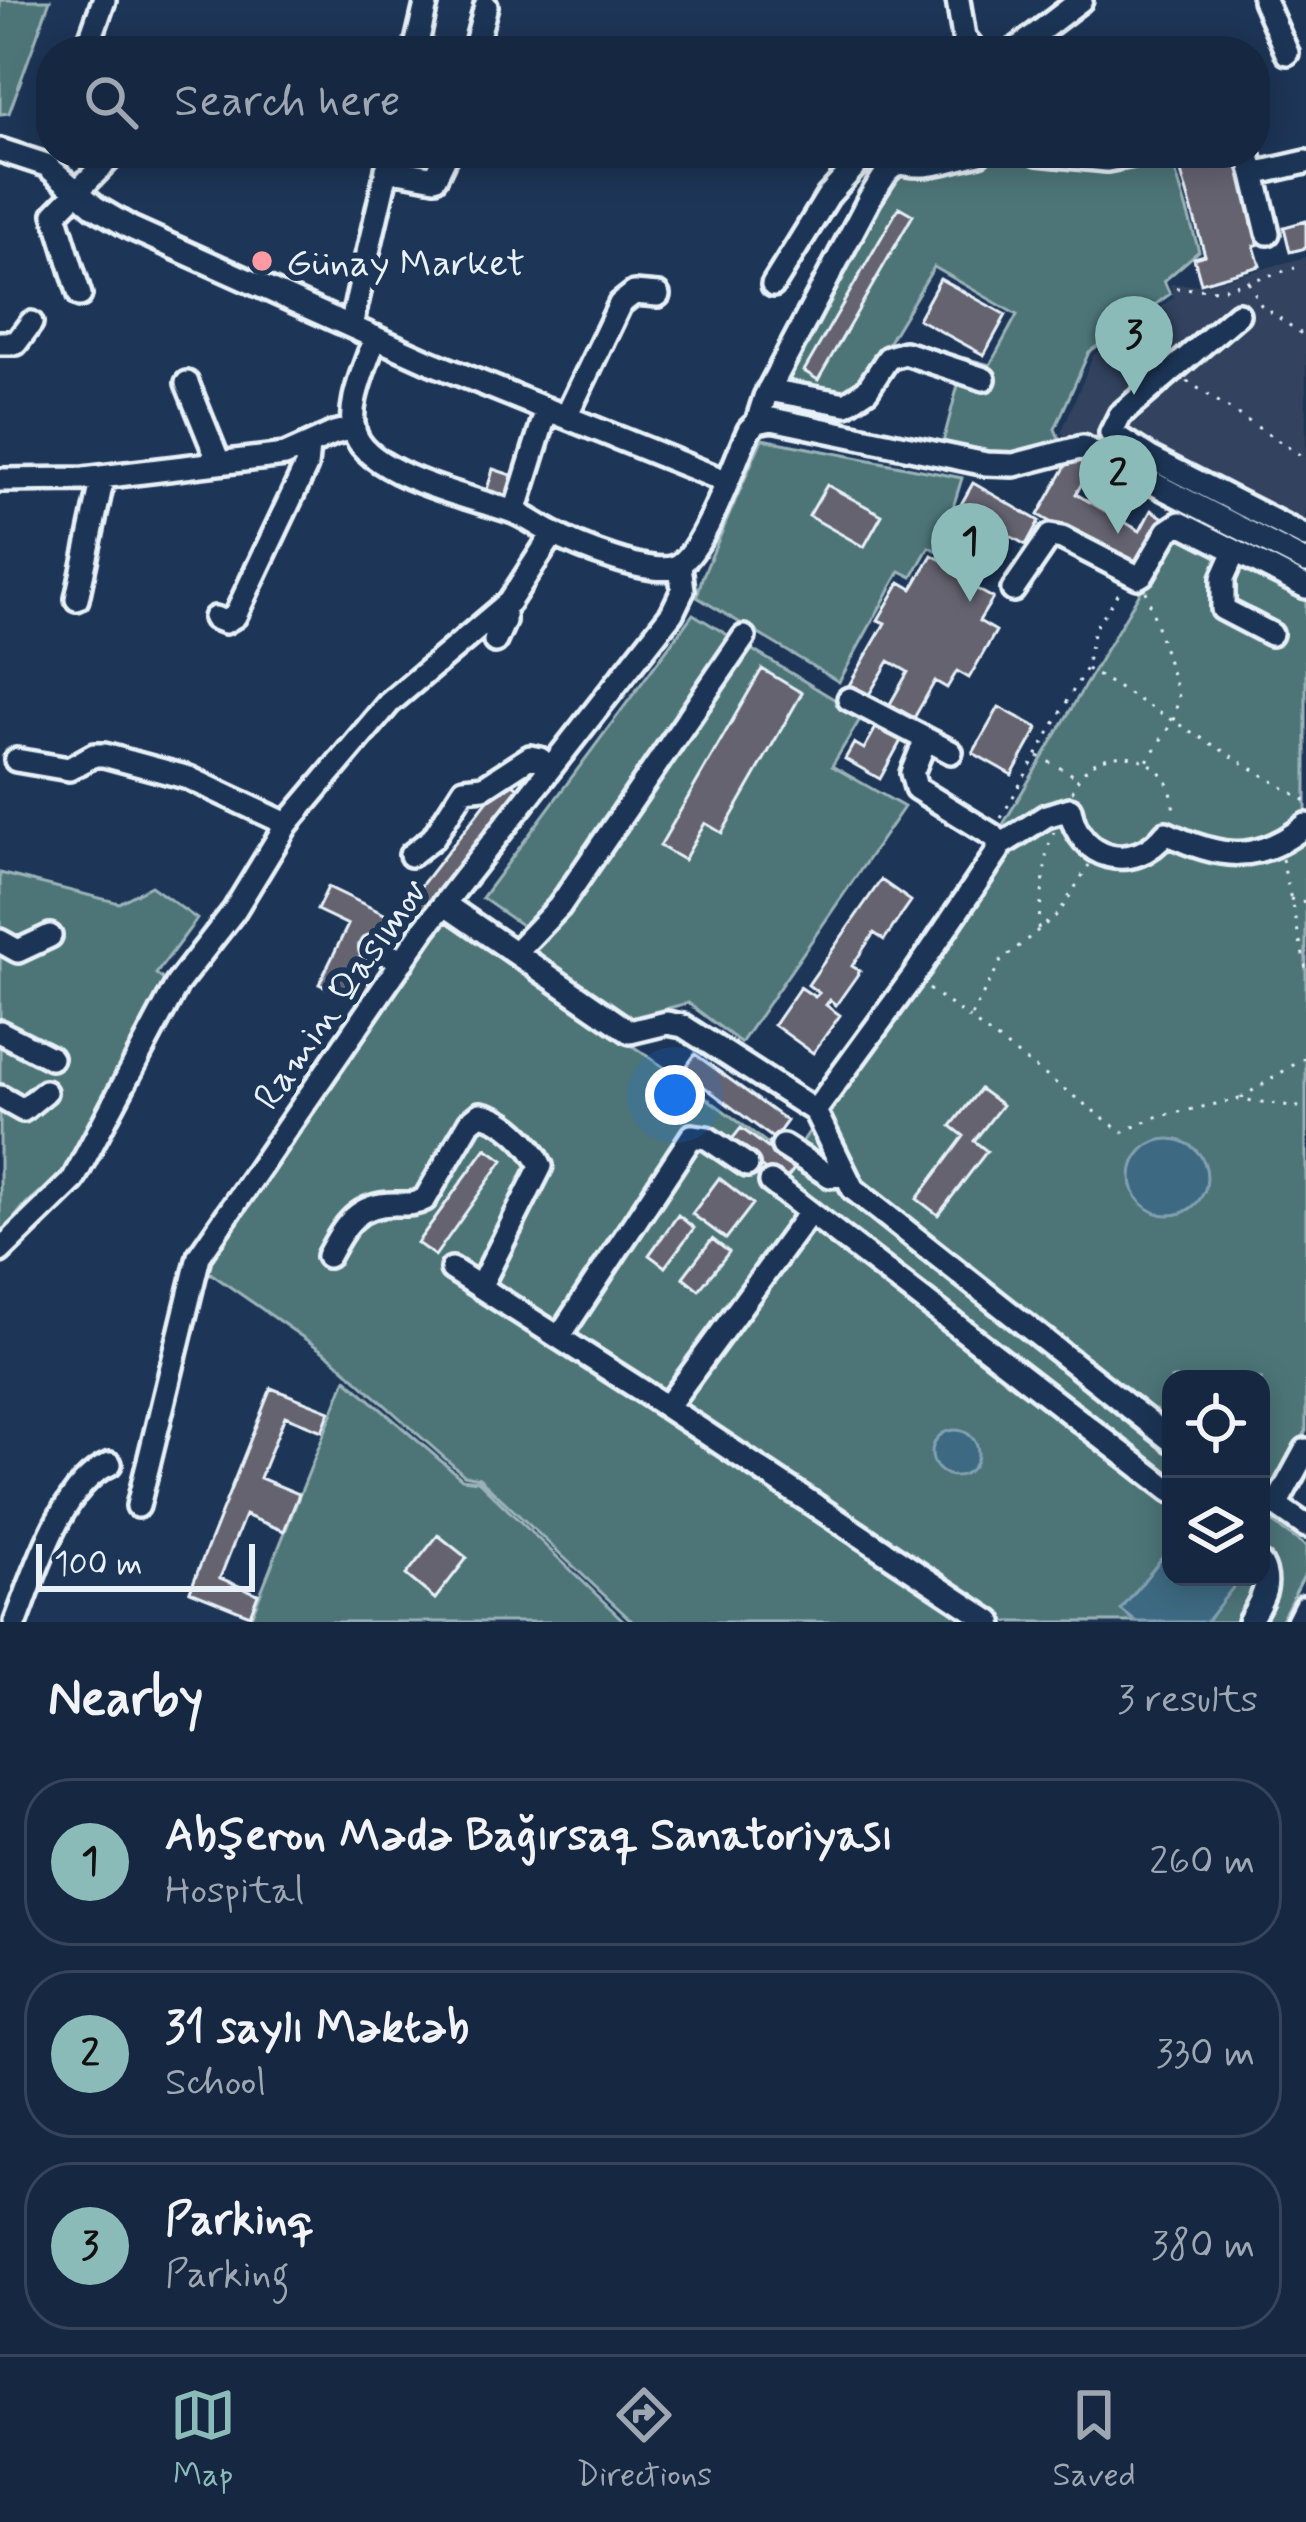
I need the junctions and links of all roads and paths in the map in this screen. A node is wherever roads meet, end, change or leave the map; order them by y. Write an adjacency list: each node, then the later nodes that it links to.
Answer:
1 (104, 0): 7 (street)
2 (427, 0): 8 (street)
3 (958, 0): 10 (street)
4 (1081, 0): 11 (street)
5 (1264, 0): 12 (street)
6 (486, 6): 9 (street)
7 (91, 36)
8 (419, 36)
9 (478, 36)
10 (964, 36)
11 (1034, 36)
12 (1287, 53)
13 (0, 150): 14 (street)
14 (36, 156)
15 (1306, 162): 16 (street)
16 (1270, 163)
17 (57, 168): 25 (street)
18 (99, 168): 25 (street)
19 (387, 168): 35 (street)
20 (408, 168): 21 (street)
21 (440, 168)
22 (853, 168): 29 (street)
23 (888, 168): 42 (street, Ramin Qasımov)
24 (1252, 168): 26 (street)
25 (76, 190): 31 (street); 35 (street)
26 (1268, 233)
27 (1294, 268): 28 (path)
28 (1249, 282): 30 (path); 36 (path)
29 (773, 285)
30 (1176, 288)
31 (80, 295)
32 (658, 295): 43 (street)
33 (1238, 314): 39 (street)
34 (31, 323): 38 (street)
35 (351, 326): 37 (street)
36 (1306, 337)
37 (375, 338): 43 (street); 45 (street)
38 (0, 343)
39 (1170, 371): 47 (path); 54 (street)
40 (984, 379): 42 (street)
41 (187, 383): 48 (street)
42 (768, 390): 44 (street, Ramin Qasımov)
43 (557, 413): 51 (street); 52 (street)
44 (757, 422): 51 (street, Ramin Qasımov); 56 (street)
45 (354, 428): 46 (street); 52 (street)
46 (308, 446): 48 (street); 63 (street)
47 (1306, 459)
48 (218, 460): 49 (street)
49 (103, 477): 50 (street); 61 (street)
50 (0, 480)
51 (725, 481): 57 (street, Ramin Qasımov)
52 (515, 512): 53 (street)
53 (553, 534): 57 (street); 62 (street)
54 (1306, 537)
55 (1235, 550): 58 (street); 59 (street); 64 (street)
56 (1306, 562)
57 (680, 565): 75 (street, Ramin Qasımov)
58 (1134, 576): 60 (street); 67 (path); 69 (path)
59 (1306, 587)
60 (1013, 590)
61 (77, 599)
62 (503, 606): 66 (street); 79 (street)
63 (215, 618)
64 (1271, 634)
65 (744, 637): 93 (street)
66 (495, 641)
67 (1086, 668): 69 (path); 72 (path)
68 (849, 699): 70 (street)
69 (1173, 721): 74 (path); 77 (path)
70 (926, 739): 71 (street); 82 (street)
71 (951, 752)
72 (1035, 754): 76 (path); 82 (path)
73 (16, 760): 79 (street)
74 (1147, 761): 76 (path); 81 (path)
75 (550, 768): 85 (street); 88 (street, Ramin Qasımov)
76 (1078, 778): 78 (path)
77 (1306, 801)
78 (1066, 810): 82 (street); 84 (street); 89 (path)
79 (287, 824): 111 (street)
80 (1306, 825): 83 (street)
81 (1166, 833): 83 (street); 84 (street)
82 (995, 840): 96 (street)
83 (1281, 842): 86 (path)
84 (1096, 852): 89 (path)
85 (411, 855)
86 (1289, 898): 87 (path); 95 (path)
87 (1306, 902)
88 (444, 904): 93 (street); 94 (street, Ramin Qasımov)
89 (1038, 930): 97 (path)
90 (50, 936): 91 (street)
91 (0, 941)
92 (372, 949): 94 (street)
93 (515, 953): 105 (street)
94 (403, 961): 122 (street, Ramin Qasımov)
95 (1306, 968)
96 (913, 977): 97 (path); 105 (street)
97 (970, 1018): 103 (path)
98 (1, 1035): 100 (street)
99 (1306, 1057): 103 (path)
100 (50, 1058)
101 (45, 1092): 102 (street)
102 (0, 1097)
103 (1239, 1099): 104 (path)
104 (1306, 1108)
105 (814, 1111): 108 (street)
106 (783, 1146): 108 (street)
107 (747, 1165): 115 (street)
108 (844, 1174): 117 (street)
109 (771, 1182): 110 (street)
110 (810, 1212): 116 (street); 120 (street)
111 (0, 1251)
112 (328, 1256): 114 (street)
113 (452, 1270): 114 (street)
114 (480, 1287): 115 (street)
115 (559, 1337): 116 (street)
116 (667, 1407): 128 (street)
117 (1162, 1433)
118 (1306, 1450): 121 (street)
119 (110, 1464): 127 (street)
120 (1162, 1484)
121 (1270, 1503)
122 (138, 1506)
123 (1270, 1507): 124 (street)
124 (1306, 1526)
125 (1267, 1586): 129 (street)
126 (1306, 1608): 130 (main road)
127 (16, 1622)
128 (991, 1622)
129 (1249, 1622)
130 (1299, 1622)

